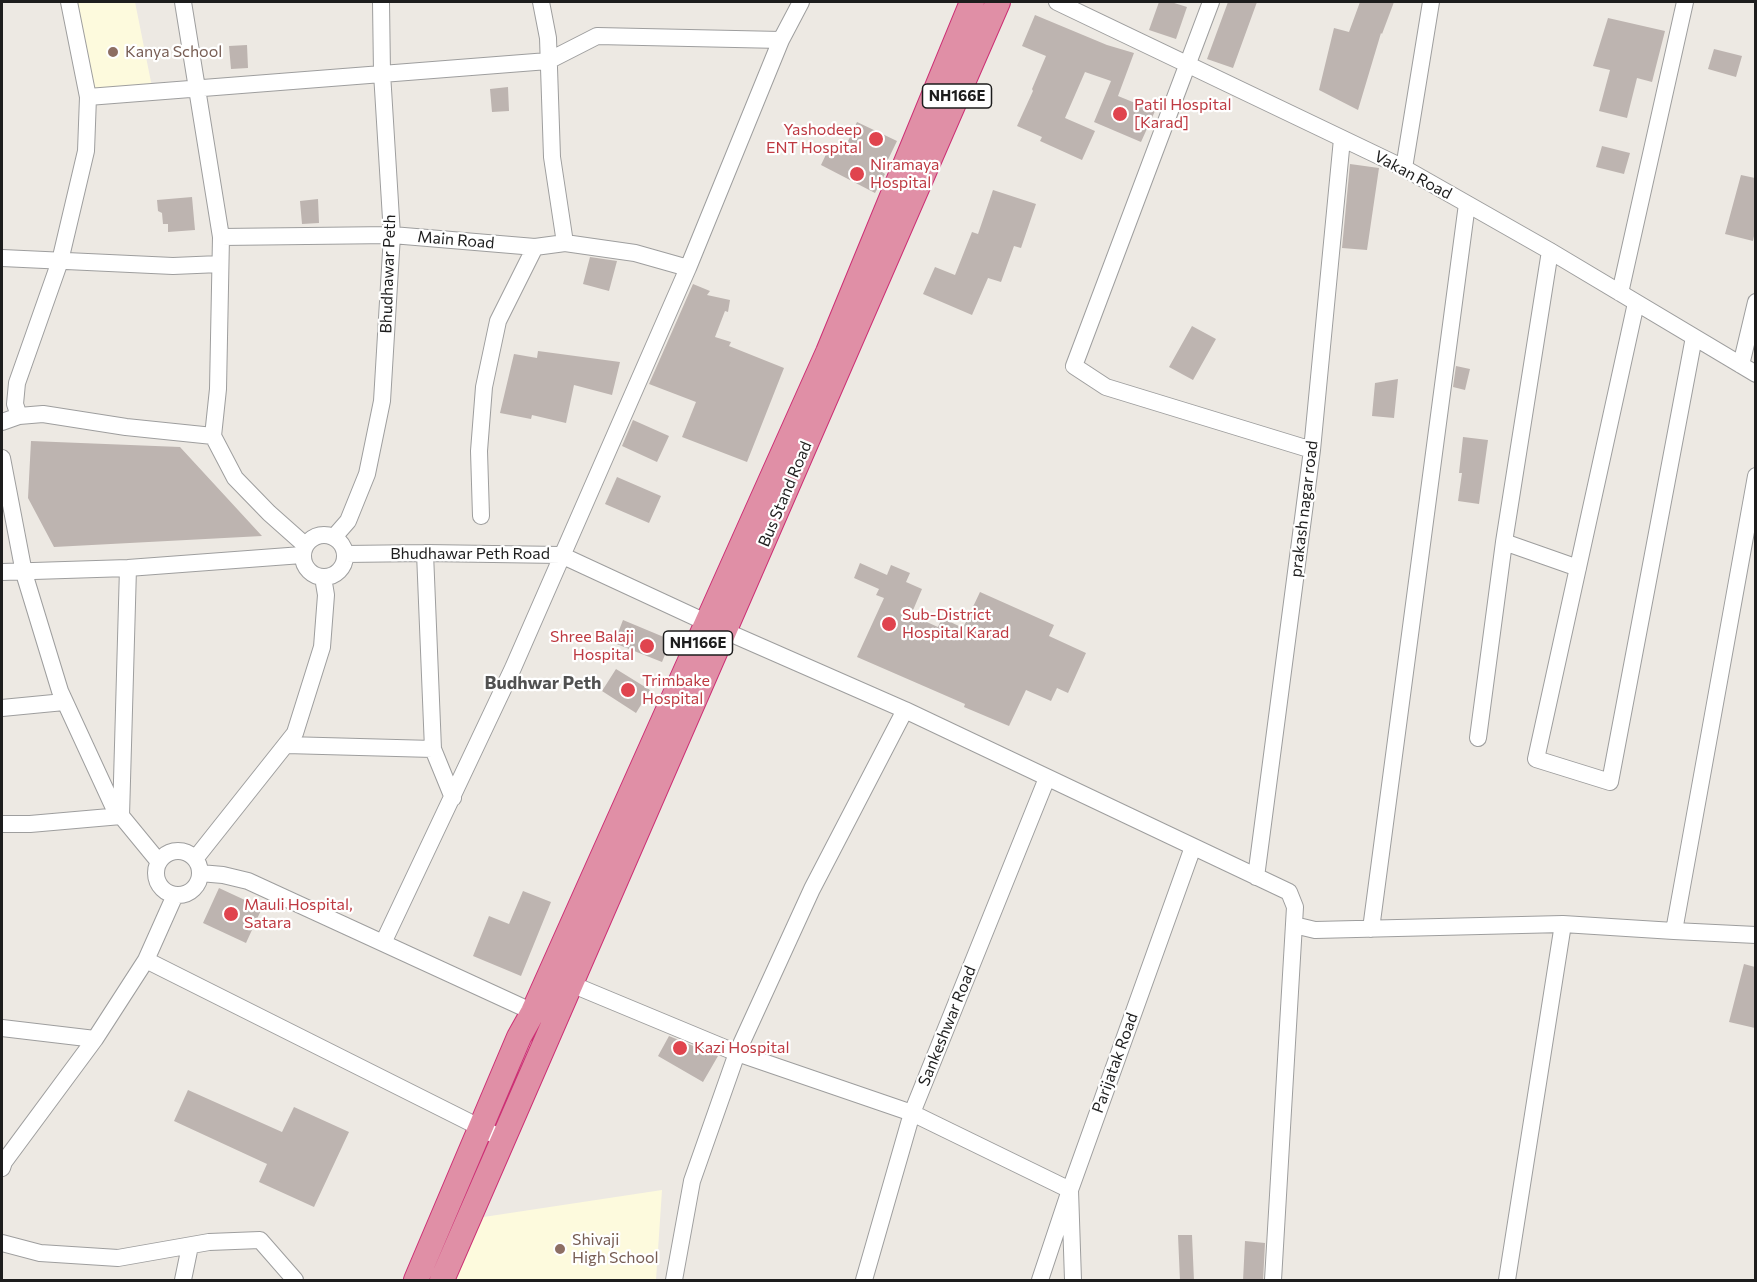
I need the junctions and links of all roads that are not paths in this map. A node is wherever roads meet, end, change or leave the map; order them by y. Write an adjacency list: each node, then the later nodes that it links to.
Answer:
1 (69, 2): 17 (street)
2 (183, 2): 16 (street)
3 (381, 2): 15 (street, Bhudhawar Peth)
4 (541, 2): 13 (street)
5 (801, 2): 12 (street)
6 (972, 2): 54 (highway, NH166E)
7 (998, 2): 54 (highway, Bus Stand Road / NH166E)
8 (1057, 2): 14 (street, Vakan Road)
9 (1211, 2): 14 (street)
10 (1431, 2): 19 (street)
11 (1686, 2): 30 (street)
12 (781, 40): 13 (street); 29 (street)
13 (548, 61): 15 (street); 23 (street)
14 (1188, 63): 18 (street, Vakan Road); 39 (street)
15 (382, 73): 16 (street); 21 (street, Bhudhawar Peth)
16 (198, 89): 17 (street); 22 (street)
17 (88, 97): 27 (street)
18 (1342, 140): 19 (street, Vakan Road); 39 (street, prakash nagar road)
19 (1404, 168): 20 (street, Vakan Road)
20 (1467, 204): 25 (street, Vakan Road); 72 (street)
21 (392, 235): 22 (street, Main Road); 24 (street, Main Road); 43 (street, Bhudhawar Peth)
22 (221, 237): 28 (street)
23 (565, 243): 24 (street, Main Road); 29 (street, Main Road)
24 (534, 246): 42 (street)
25 (1550, 251): 30 (street, Vakan Road); 44 (street)
26 (2, 258): 27 (street)
27 (60, 261): 28 (street); 36 (street)
28 (220, 264): 38 (street)
29 (688, 268): 48 (street)
30 (1620, 293): 32 (street, Vakan Road)
31 (1755, 302): 34 (street)
32 (1636, 303): 33 (street, Vakan Road); 50 (street)
33 (1694, 338): 34 (street, Vakan Road); 50 (street)
34 (1741, 365): 35 (street, Vakan Road)
35 (1755, 374)
36 (19, 416): 37 (street); 38 (street)
37 (2, 422)
38 (213, 436): 45 (street)
39 (1312, 450): 68 (street, prakash nagar road)
40 (2, 458): 52 (street)
41 (1755, 476): 73 (street)
42 (481, 516)
43 (334, 537): 45 (street); 47 (street)
44 (1504, 542): 50 (street); 58 (street)
45 (303, 550): 49 (street); 53 (street)
46 (425, 553): 47 (street, Bhudhawar Peth Road); 48 (street, Bhudhawar Peth Road); 60 (street)
47 (345, 554): 53 (street)
48 (561, 555): 54 (street, Bhudhawar Peth Road); 62 (street)
49 (128, 568): 52 (street); 63 (street)
50 (1578, 568)
51 (2, 572): 52 (street)
52 (24, 573): 55 (street)
53 (323, 577): 59 (street)
54 (707, 622): 57 (street, Bhudhawar Peth Road); 77 (highway, Bus Stand Road / NH166E); 78 (highway, NH166E)
55 (64, 702): 56 (street); 63 (street)
56 (2, 708)
57 (905, 710): 61 (street, Bhudhawar Peth Road); 81 (street)
58 (1478, 738)
59 (286, 745): 60 (street); 67 (street)
60 (433, 749): 62 (street)
61 (1047, 778): 65 (street, Bhudhawar Peth Road); 82 (street, Sankeshwar Road)
62 (453, 798): 75 (street)
63 (121, 816): 64 (street); 66 (street)
64 (2, 824)
65 (1193, 847): 68 (street, Bhudhawar Peth Road); 86 (street, Parijatak Road)
66 (159, 862): 67 (street); 69 (street)
67 (197, 866): 69 (street); 75 (street)
68 (1256, 877): 71 (street, Bhudhawar Peth Road)
69 (175, 895): 76 (street)
70 (1563, 924): 72 (street); 73 (street); 98 (street)
71 (1294, 926): 72 (street); 97 (street)
72 (1371, 929)
73 (1674, 931): 74 (street)
74 (1755, 935)
75 (383, 943): 78 (street)
76 (146, 960): 80 (street); 83 (street)
77 (571, 984): 81 (street); 84 (highway, NH166E)
78 (533, 1012): 83 (highway, NH166E)
79 (2, 1028): 80 (street)
80 (95, 1040): 85 (street)
81 (737, 1053): 82 (street); 93 (street)
82 (912, 1113): 86 (street); 94 (street, Sankeshwar Road)
83 (481, 1127): 84 (street); 91 (highway, NH166E)
84 (503, 1139): 92 (highway, NH166E)
85 (2, 1164)
86 (1070, 1190): 95 (street, Parijatak Road); 96 (street)
87 (2, 1243): 88 (street)
88 (190, 1246): 89 (street); 90 (street)
89 (183, 1281)
90 (295, 1281)
91 (416, 1281)
92 (442, 1281)
93 (674, 1281)
94 (864, 1281)
95 (1040, 1281)
96 (1073, 1281)
97 (1273, 1281)
98 (1507, 1281)

